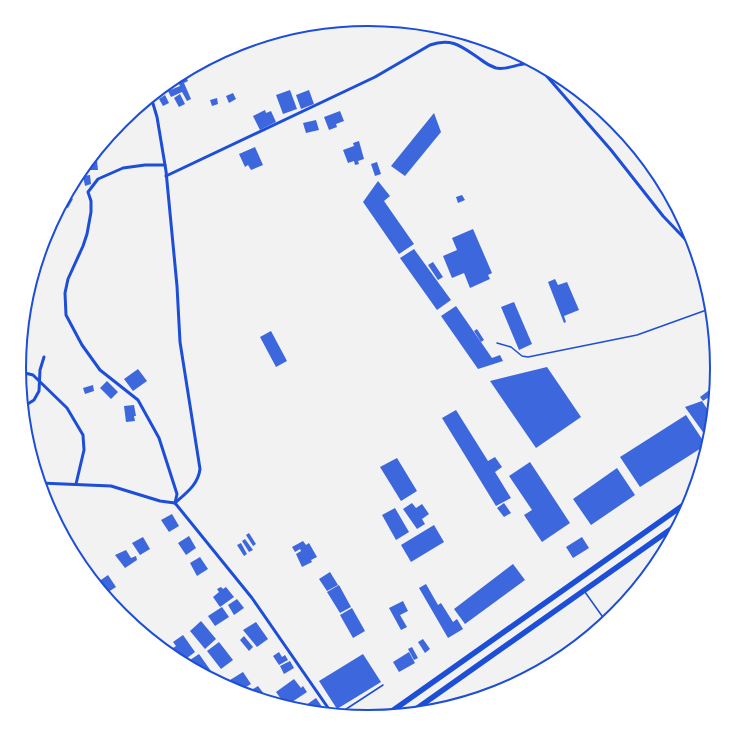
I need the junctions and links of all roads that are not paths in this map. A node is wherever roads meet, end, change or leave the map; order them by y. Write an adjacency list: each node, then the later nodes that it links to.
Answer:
1 (524, 63): 5 (street)
2 (547, 76): 6 (street)
3 (153, 103): 4 (street)
4 (165, 165): 5 (street); 13 (street)
5 (166, 176): 13 (street)
6 (686, 240)
7 (44, 357): 9 (street)
8 (26, 373): 9 (street)
9 (39, 382): 10 (street); 12 (street)
10 (28, 404)
11 (46, 483): 12 (street)
12 (76, 484): 13 (street)
13 (175, 503): 20 (street)
14 (682, 506): 22 (highway)
15 (671, 529): 16 (highway)
16 (584, 590): 17 (lane); 19 (highway)
17 (603, 618)
18 (383, 685): 21 (lane)
19 (419, 707)
20 (329, 708)
21 (345, 710)
22 (393, 710)

